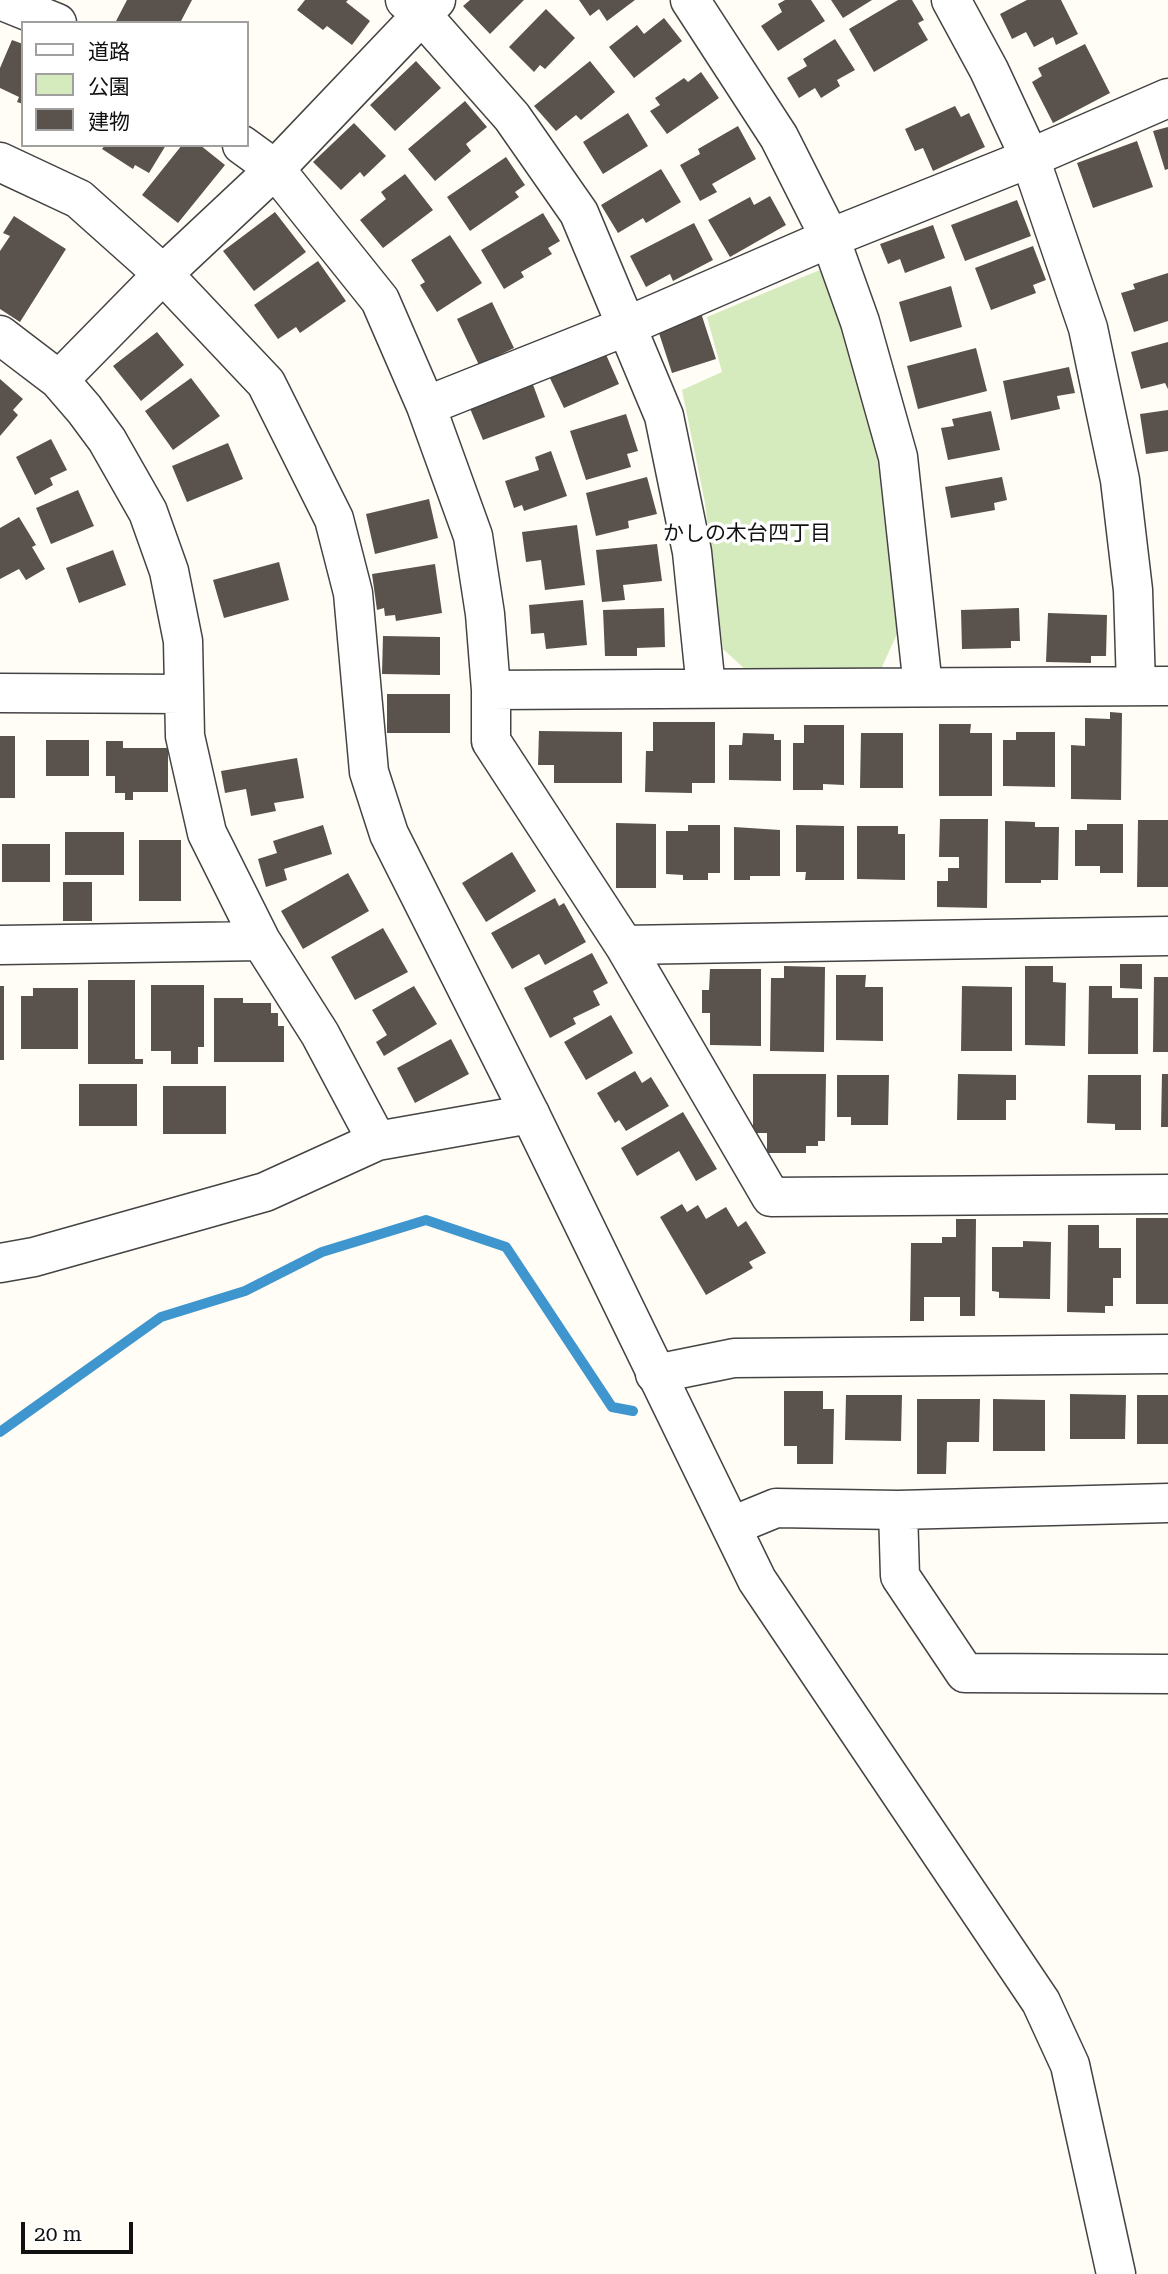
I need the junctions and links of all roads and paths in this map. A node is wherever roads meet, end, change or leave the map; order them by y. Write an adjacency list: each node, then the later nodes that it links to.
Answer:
1 (0, 0): 5 (street)
2 (690, 0): 11 (street)
3 (951, 0): 8 (street)
4 (421, 5): 10 (street); 13 (street)
5 (52, 21)
6 (1168, 98): 8 (street)
7 (245, 147): 10 (street)
8 (1030, 158): 11 (street); 17 (street)
9 (0, 162): 12 (street)
10 (275, 169): 12 (street); 16 (street)
11 (830, 238): 13 (street); 18 (street)
12 (163, 274): 15 (street); 27 (street)
13 (627, 326): 16 (street); 19 (street)
14 (0, 335): 15 (street)
15 (59, 380): 22 (street)
16 (426, 406): 20 (street)
17 (1152, 685): 18 (street)
18 (923, 687): 19 (street)
19 (706, 688): 20 (street)
20 (491, 691): 26 (street)
21 (0, 693): 22 (street)
22 (183, 694): 24 (street)
23 (1168, 936): 26 (street)
24 (261, 940): 25 (street); 28 (street)
25 (0, 945)
26 (624, 945): 29 (street)
27 (530, 1114): 28 (street); 32 (street)
28 (377, 1141): 30 (street)
29 (1168, 1194)
30 (0, 1263)
31 (1168, 1354): 32 (street)
32 (655, 1374): 35 (street)
33 (1168, 1503): 34 (street)
34 (898, 1510): 35 (street); 36 (street)
35 (732, 1526): 37 (street)
36 (1168, 1674)
37 (1116, 2274)

